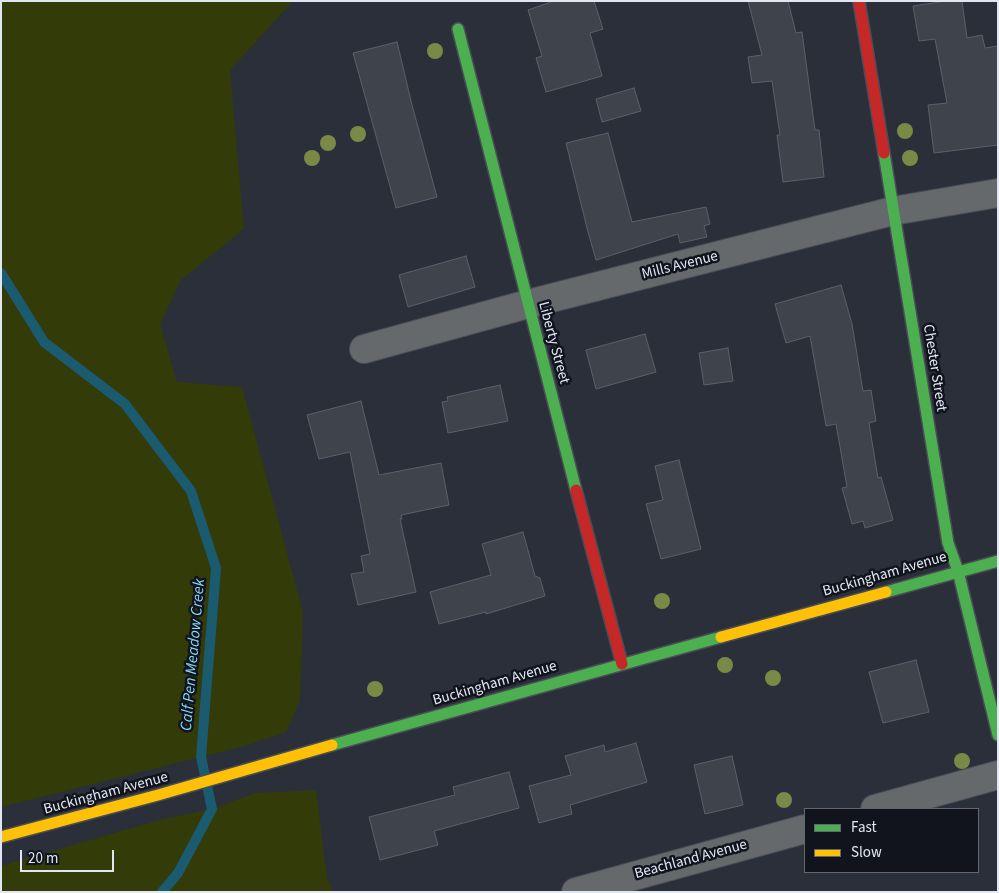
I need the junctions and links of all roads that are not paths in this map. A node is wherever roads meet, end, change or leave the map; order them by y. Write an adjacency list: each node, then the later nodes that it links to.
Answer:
1 (859, 1): 4 (street, Chester Street)
2 (458, 29): 5 (street, Liberty Street)
3 (998, 193): 4 (street, Mills Avenue)
4 (893, 211): 5 (street, Mills Avenue); 8 (street, Chester Street)
5 (528, 304): 6 (street, Mills Avenue); 9 (street, Liberty Street)
6 (364, 349)
7 (998, 561): 8 (street, Buckingham Avenue)
8 (958, 571): 9 (street, Buckingham Avenue); 10 (street, Chester Street)
9 (622, 664): 14 (street, Buckingham Avenue)
10 (998, 735)
11 (998, 776): 12 (street)
12 (879, 808)
13 (804, 829): 15 (street, Beachland Avenue)
14 (1, 837)
15 (576, 892)

